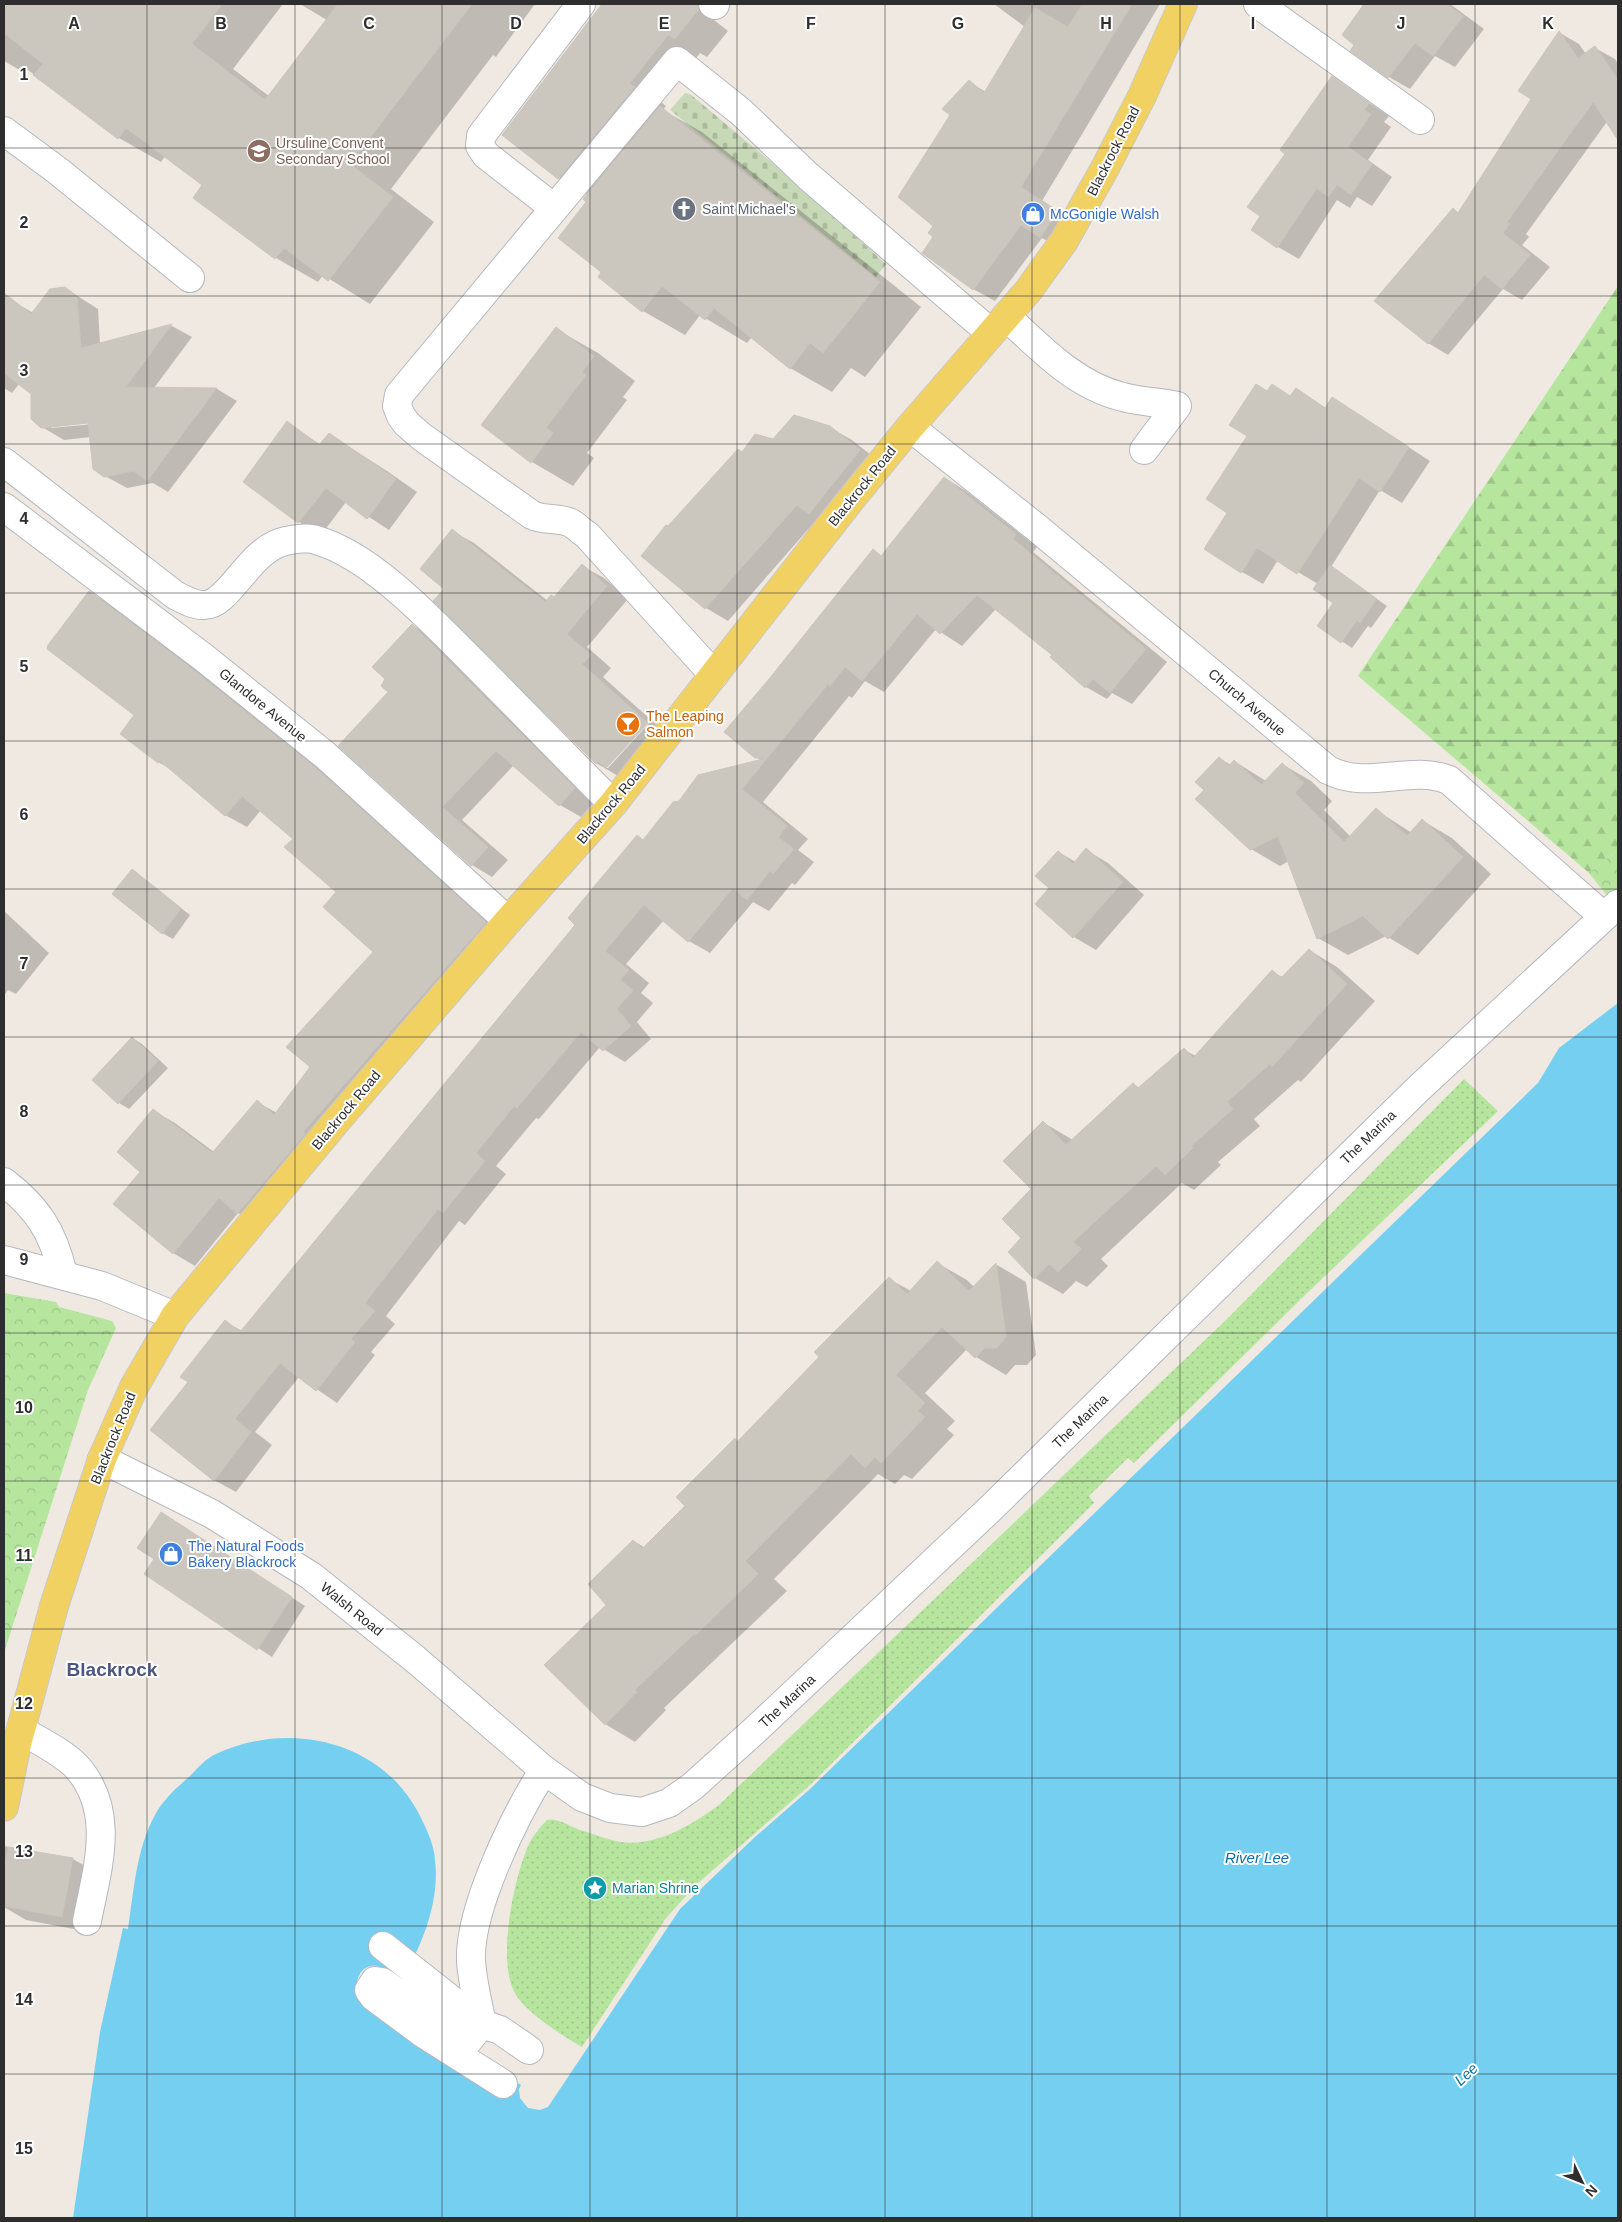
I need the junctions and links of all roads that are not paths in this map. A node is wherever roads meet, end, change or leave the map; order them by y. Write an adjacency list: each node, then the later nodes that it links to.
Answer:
1 (582, 4): 6 (street)
2 (1183, 4): 8 (main road, Blackrock Road)
3 (1258, 4): 4 (street)
4 (1420, 120)
5 (4, 131): 7 (street)
6 (554, 208): 8 (street); 13 (street)
7 (190, 278)
8 (999, 325): 9 (main road, Blackrock Road); 10 (street)
9 (910, 427): 13 (main road, Blackrock Road); 15 (street, Church Avenue)
10 (1144, 450)
11 (4, 462): 14 (street)
12 (4, 507): 16 (street, Glandore Avenue)
13 (714, 675): 14 (main road, Blackrock Road)
14 (613, 804): 16 (main road, Blackrock Road)
15 (1610, 910): 24 (street, The Marina)
16 (508, 921): 20 (main road, Blackrock Road)
17 (4, 1182): 19 (street)
18 (4, 1260): 19 (street)
19 (63, 1274): 20 (street)
20 (175, 1316): 21 (main road, Blackrock Road)
21 (102, 1459): 22 (main road, Blackrock Road); 23 (street, Walsh Road)
22 (14, 1738): 25 (main road, Blackrock Road); 26 (street)
23 (507, 1739): 24 (street, The Marina)
24 (544, 1770): 28 (street)
25 (4, 1806)
26 (87, 1921)
27 (382, 1946): 28 (street)
28 (482, 2024): 29 (street); 30 (street)
29 (529, 2050)
30 (503, 2084)

